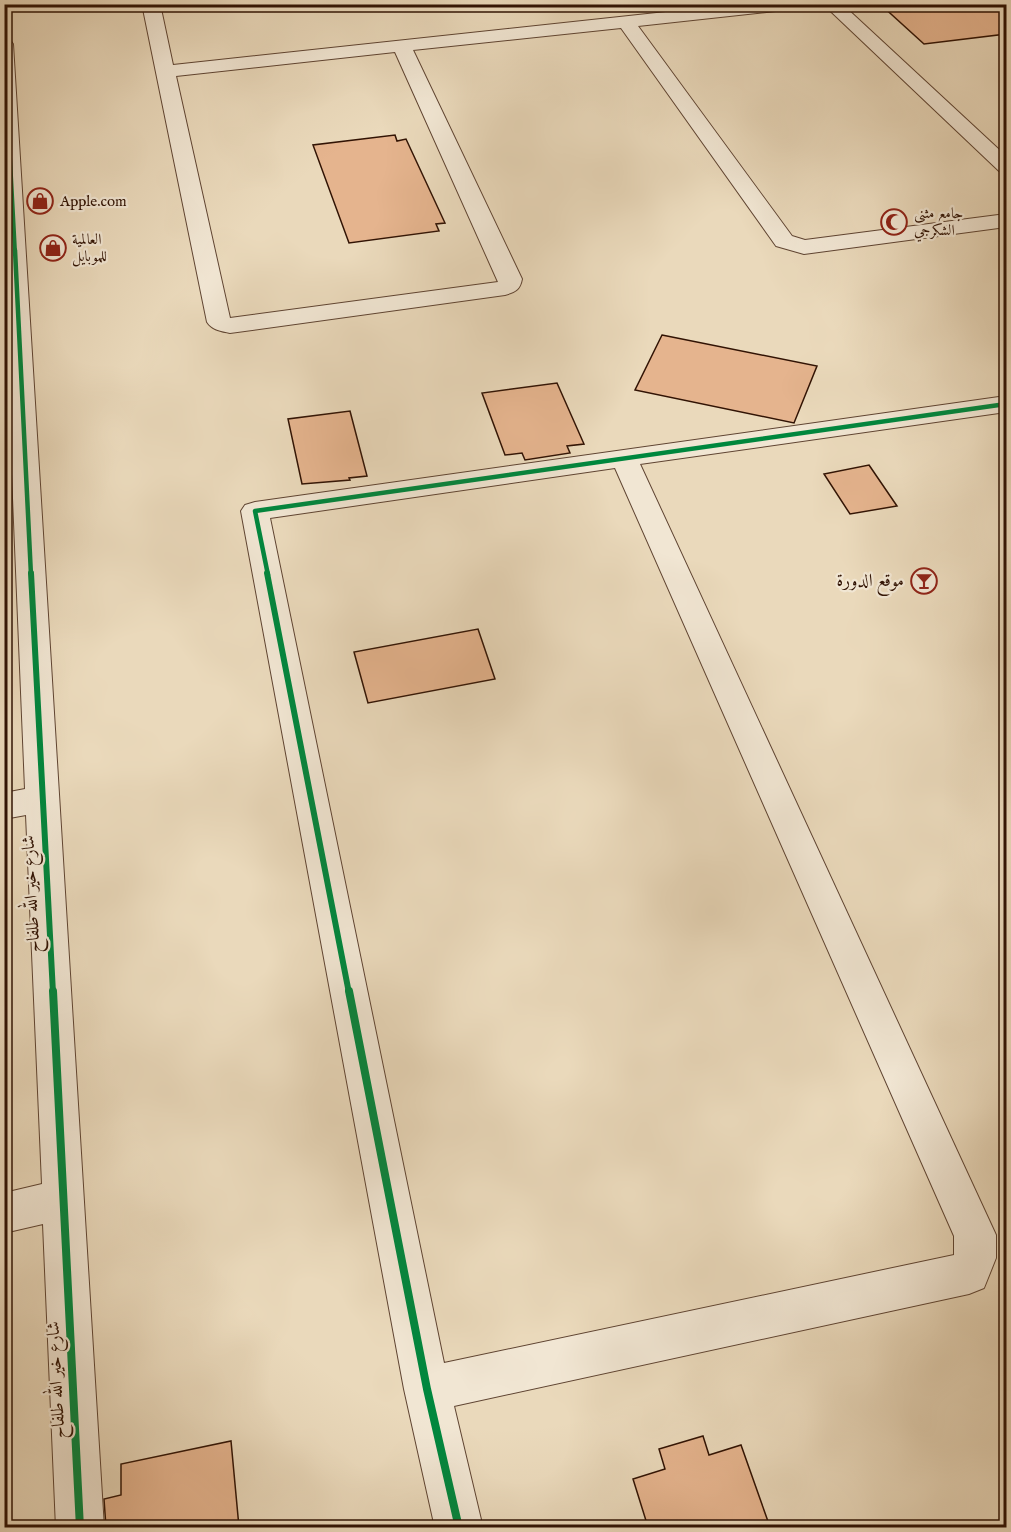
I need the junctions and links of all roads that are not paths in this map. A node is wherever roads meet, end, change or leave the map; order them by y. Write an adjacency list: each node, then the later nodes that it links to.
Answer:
1 (151, 4): 7 (street)
2 (794, 4): 4 (street)
3 (831, 4): 8 (street)
4 (627, 23): 5 (street); 10 (street)
5 (402, 47): 7 (street); 7 (street)
6 (5, 65): 9 (street, شارع خير الله طلفاح)
7 (166, 71)
8 (1006, 167)
9 (8, 187): 13 (street, شارع خير الله طلفاح)
10 (1006, 220)
11 (1006, 404): 12 (street)
12 (623, 457): 17 (street); 17 (street)
13 (42, 799): 14 (street); 15 (street, شارع خير الله طلفاح)
14 (4, 806)
15 (62, 1200): 16 (street); 18 (street, شارع خير الله طلفاح)
16 (4, 1213)
17 (427, 1389): 19 (street)
18 (80, 1527)
19 (459, 1527)

